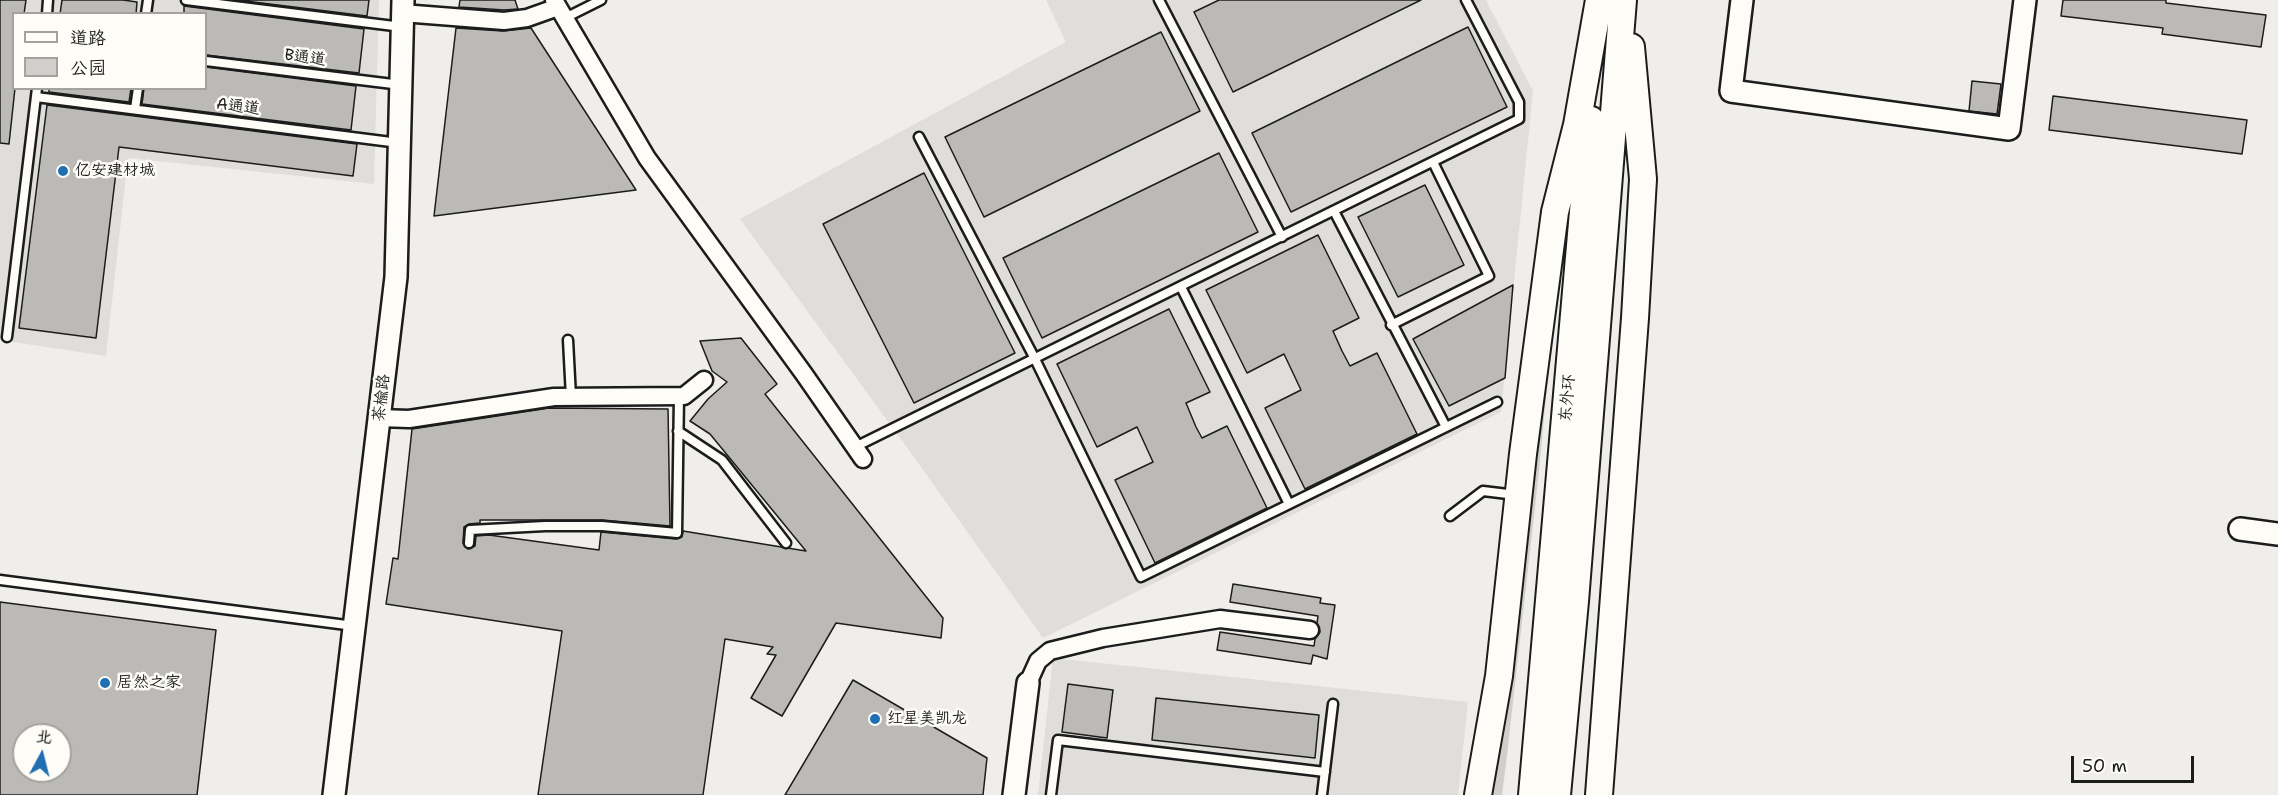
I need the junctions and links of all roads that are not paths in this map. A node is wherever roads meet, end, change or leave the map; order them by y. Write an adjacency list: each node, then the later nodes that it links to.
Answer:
1 (186, 0): 10 (lane)
2 (601, 0): 9 (lane)
3 (1160, 0): 20 (lane)
4 (1466, 0): 18 (lane)
5 (1600, 0): 34 (main road); 45 (main road, 东外环)
6 (1625, 0): 46 (main road); 58 (main road)
7 (1742, 0): 8 (street)
8 (2025, 0)
9 (559, 8): 10 (street); 33 (street)
10 (402, 13): 12 (street, 茶榆路)
11 (207, 61): 12 (lane, B通道)
12 (401, 85): 17 (street, 茶榆路)
13 (138, 90): 15 (lane)
14 (37, 93): 15 (lane, A通道); 23 (lane)
15 (135, 109): 17 (lane, A通道)
16 (920, 136): 25 (lane)
17 (399, 143): 30 (street, 茶榆路)
18 (1433, 162): 19 (lane); 22 (lane)
19 (1334, 211): 20 (lane); 22 (lane)
20 (1282, 237): 21 (lane)
21 (1181, 286): 25 (lane); 35 (lane)
22 (1391, 325): 31 (lane)
23 (7, 337)
24 (568, 340): 28 (lane)
25 (1035, 359): 33 (lane); 35 (lane)
26 (704, 380): 27 (street)
27 (679, 396): 28 (street); 32 (lane)
28 (570, 397): 30 (street)
29 (1497, 402): 31 (lane)
30 (379, 418): 42 (street, 茶榆路)
31 (1446, 427): 35 (lane)
32 (678, 431): 39 (lane); 40 (lane)
33 (859, 453)
34 (1518, 495): 36 (lane); 49 (main road)
35 (1289, 504)
36 (1450, 516)
37 (2240, 529): 38 (street)
38 (2278, 534)
39 (469, 543)
40 (786, 543)
41 (0, 580): 42 (lane)
42 (355, 627): 50 (street, 茶榆路)
43 (1310, 630): 44 (street)
44 (1028, 682): 51 (street)
45 (1542, 685): 54 (main road); 55 (main road, 东外环)
46 (1567, 688): 56 (main road); 57 (main road)
47 (1333, 704): 48 (lane)
48 (1325, 772): 52 (lane); 53 (lane)
49 (1476, 792)
50 (334, 795)
51 (1014, 795)
52 (1052, 795)
53 (1322, 795)
54 (1523, 795)
55 (1532, 795)
56 (1557, 795)
57 (1573, 795)
58 (1599, 795)

